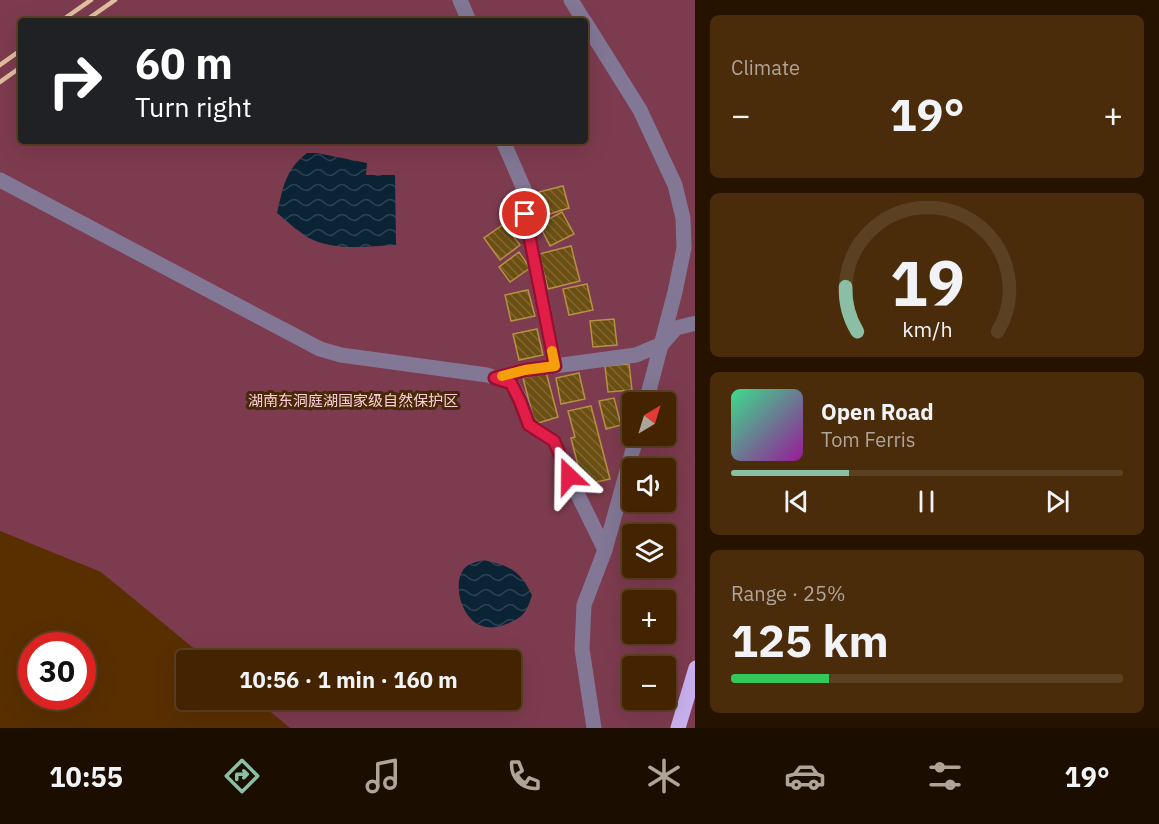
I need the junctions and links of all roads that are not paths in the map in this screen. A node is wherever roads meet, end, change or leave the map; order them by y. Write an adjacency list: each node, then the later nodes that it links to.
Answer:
1 (460, 0): 3 (street)
2 (571, 0): 4 (street)
3 (468, 18)
4 (582, 18)
5 (588, 27): 9 (street)
6 (504, 144): 10 (street)
7 (0, 180): 11 (street)
8 (695, 323): 9 (street)
9 (662, 344): 10 (street); 12 (street)
10 (555, 366): 11 (street)
11 (495, 378): 14 (street)
12 (649, 392)
13 (634, 446): 14 (street)
14 (605, 550): 16 (street)
15 (695, 671): 17 (main road)
16 (594, 728)
17 (678, 728)

